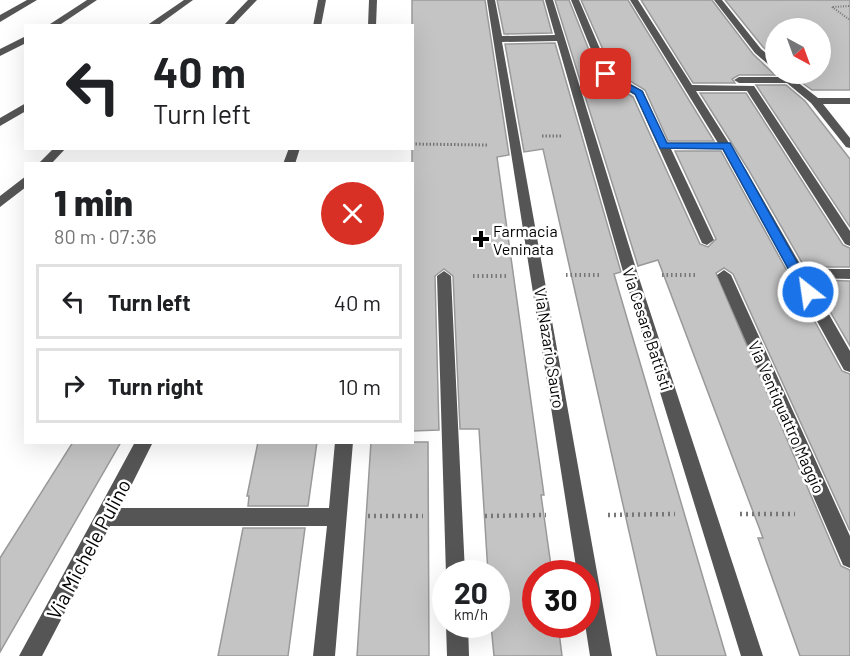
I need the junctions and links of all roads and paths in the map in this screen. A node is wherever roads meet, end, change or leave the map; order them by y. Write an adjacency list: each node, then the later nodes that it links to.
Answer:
1 (33, 0): 13 (street)
2 (93, 0): 15 (street)
3 (189, 0): 16 (street)
4 (253, 0): 17 (street)
5 (322, 0): 18 (street)
6 (373, 0): 19 (street)
7 (491, 0): 21 (street, Via Nazario Sauro)
8 (549, 0): 20 (street, Via Cesare Battisti)
9 (575, 0): 36 (street)
10 (634, 0): 26 (street)
11 (718, 0): 24 (street)
12 (850, 6): 14 (path)
13 (0, 19)
14 (850, 20)
15 (54, 24)
16 (153, 24)
17 (228, 24)
18 (317, 24)
19 (372, 24)
20 (560, 38): 21 (street); 32 (street, Via Cesare Battisti)
21 (499, 39): 33 (street, Via Nazario Sauro)
22 (24, 40): 23 (street)
23 (0, 52)
24 (765, 58)
25 (765, 78): 26 (street)
26 (688, 84): 37 (street); 43 (street)
27 (794, 84): 28 (street)
28 (815, 101): 29 (street); 35 (street)
29 (850, 101)
30 (24, 107): 31 (street)
31 (0, 123)
32 (589, 136): 33 (path); 60 (street, Via Cesare Battisti)
33 (516, 141): 34 (path); 59 (street, Via Nazario Sauro)
34 (414, 144)
35 (850, 145)
36 (663, 146): 37 (street); 42 (street)
37 (726, 146): 48 (street)
38 (60, 150): 39 (street)
39 (47, 160)
40 (24, 182): 41 (street)
41 (0, 203)
42 (707, 240)
43 (850, 241)
44 (821, 274): 45 (street)
45 (850, 274)
46 (724, 275): 53 (street, Via Ventiquattro Maggio)
47 (444, 276): 54 (street)
48 (850, 365)
49 (144, 444): 51 (street, Via Michele Pulino)
50 (344, 444): 52 (street)
51 (106, 517): 52 (street); 56 (street, Via Michele Pulino)
52 (337, 517): 57 (street)
53 (850, 558)
54 (455, 560)
55 (458, 638): 58 (street)
56 (30, 656)
57 (324, 656)
58 (459, 656)
59 (602, 656)
60 (752, 656)

